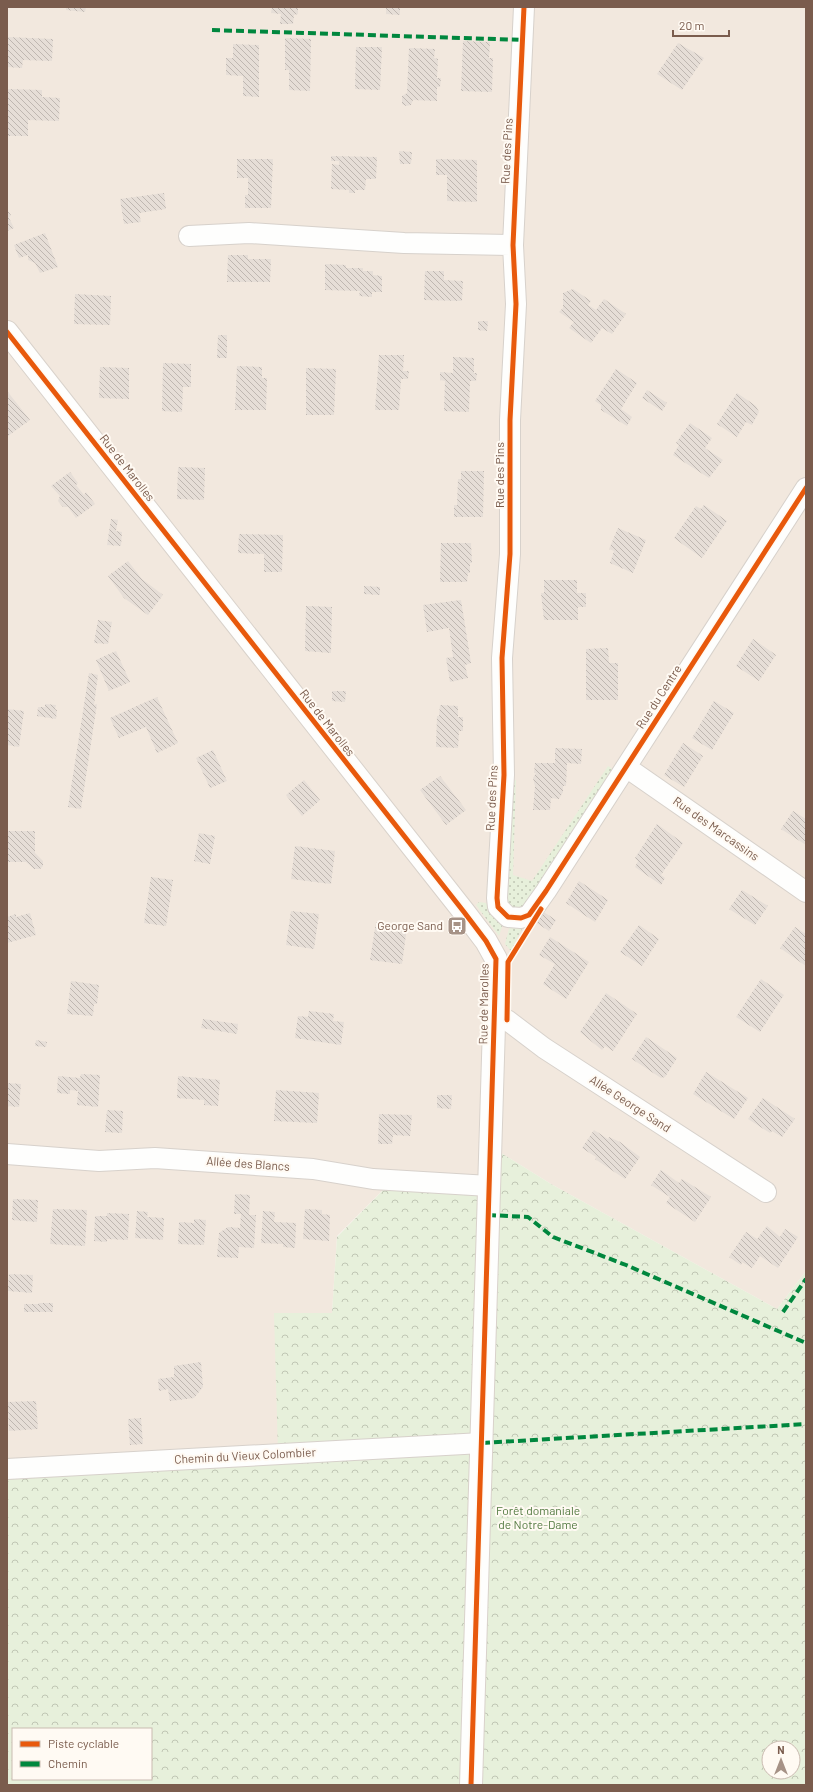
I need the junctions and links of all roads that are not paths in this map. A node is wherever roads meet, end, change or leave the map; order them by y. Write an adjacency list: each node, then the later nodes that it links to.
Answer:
1 (524, 7): 3 (street, Rue des Pins)
2 (190, 236): 3 (street)
3 (513, 245): 8 (street, Rue des Pins)
4 (7, 332): 9 (street, Rue de Marolles)
5 (806, 488): 6 (street, Rue du Centre)
6 (626, 767): 7 (street, Rue des Marcassins); 8 (street, Rue du Centre)
7 (806, 892)
8 (529, 915)
9 (494, 1020): 11 (street, Rue de Marolles); 12 (street, Allée George Sand)
10 (7, 1154): 11 (street, Allée des Blancs)
11 (489, 1180): 13 (street, Rue de Marolles)
12 (766, 1192)
13 (482, 1443): 14 (street, Chemin du Vieux Colombier); 15 (street, Rue de Marolles)
14 (7, 1469)
15 (472, 1785)

